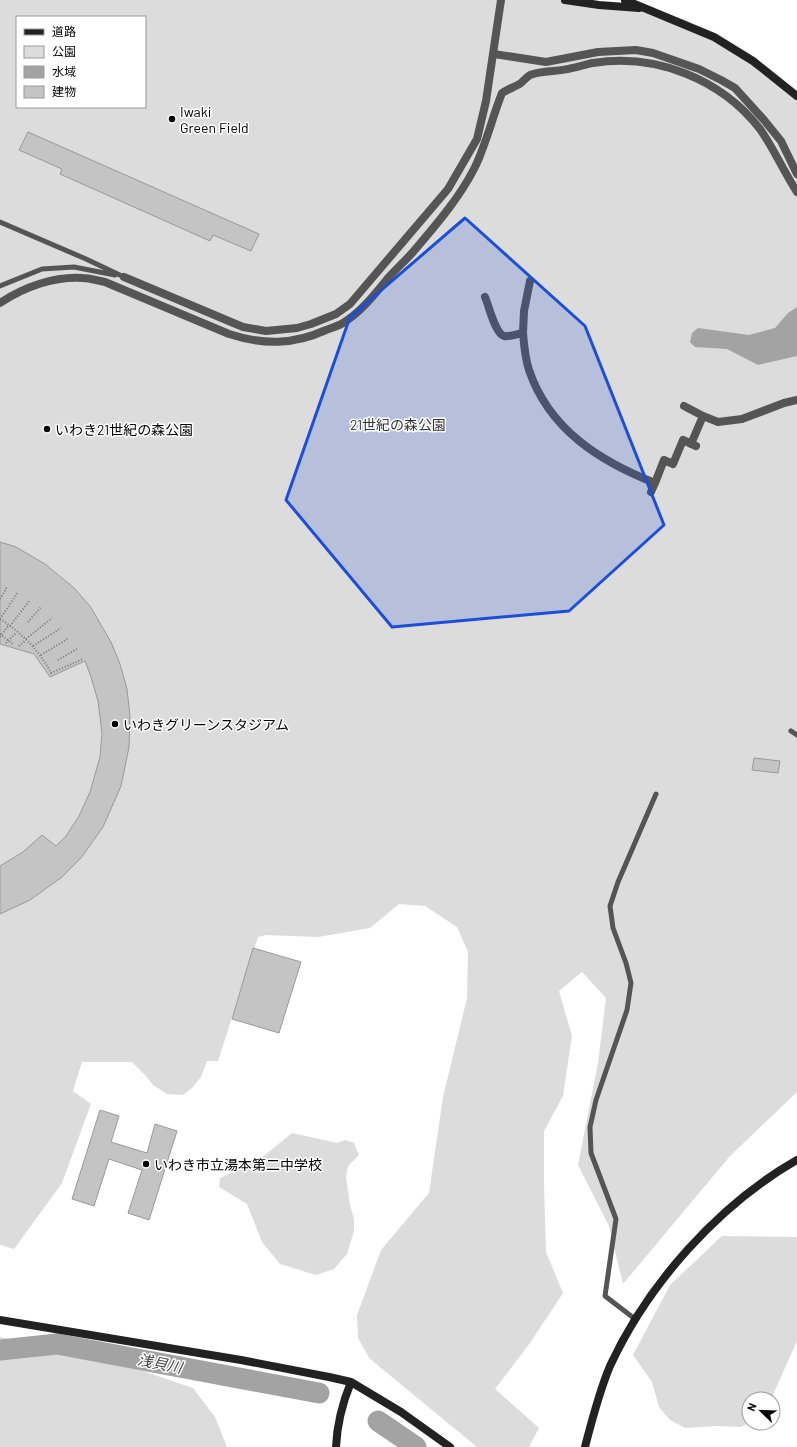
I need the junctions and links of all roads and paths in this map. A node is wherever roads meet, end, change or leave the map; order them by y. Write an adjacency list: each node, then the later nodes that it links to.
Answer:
1 (501, 0): 5 (street)
2 (565, 0): 4 (street)
3 (625, 0): 4 (street)
4 (645, 8): 6 (street)
5 (494, 54): 7 (street); 10 (street)
6 (797, 96)
7 (797, 174)
8 (797, 192): 14 (street)
9 (0, 222): 10 (lane)
10 (124, 277): 12 (lane)
11 (530, 281): 15 (street)
12 (0, 286)
13 (485, 297): 15 (street)
14 (0, 303)
15 (522, 334): 19 (street)
16 (797, 400): 18 (street)
17 (684, 406): 18 (street)
18 (703, 416): 19 (street)
19 (654, 483): 20 (street)
20 (651, 492)
21 (7, 587): 23 (path)
22 (18, 592): 27 (path)
23 (0, 599)
24 (30, 600): 29 (path)
25 (41, 608): 28 (path)
26 (52, 618): 34 (path)
27 (0, 619): 29 (path)
28 (28, 622)
29 (9, 626): 32 (path); 34 (path)
30 (61, 628): 39 (path)
31 (16, 633): 35 (path)
32 (0, 635): 35 (path)
33 (69, 638): 41 (path)
34 (26, 640): 38 (path); 39 (path)
35 (9, 641): 36 (path); 37 (path)
36 (6, 644)
37 (14, 645)
38 (19, 646)
39 (33, 646): 41 (path)
40 (77, 649): 43 (path)
41 (41, 655): 42 (path)
42 (83, 659)
43 (58, 660)
44 (791, 731): 45 (lane)
45 (797, 735)
46 (656, 794): 48 (lane)
47 (797, 1160): 48 (street)
48 (636, 1319): 53 (street)
49 (0, 1320): 50 (street)
50 (350, 1382): 51 (street); 52 (street)
51 (336, 1447)
52 (450, 1447)
53 (584, 1447)

